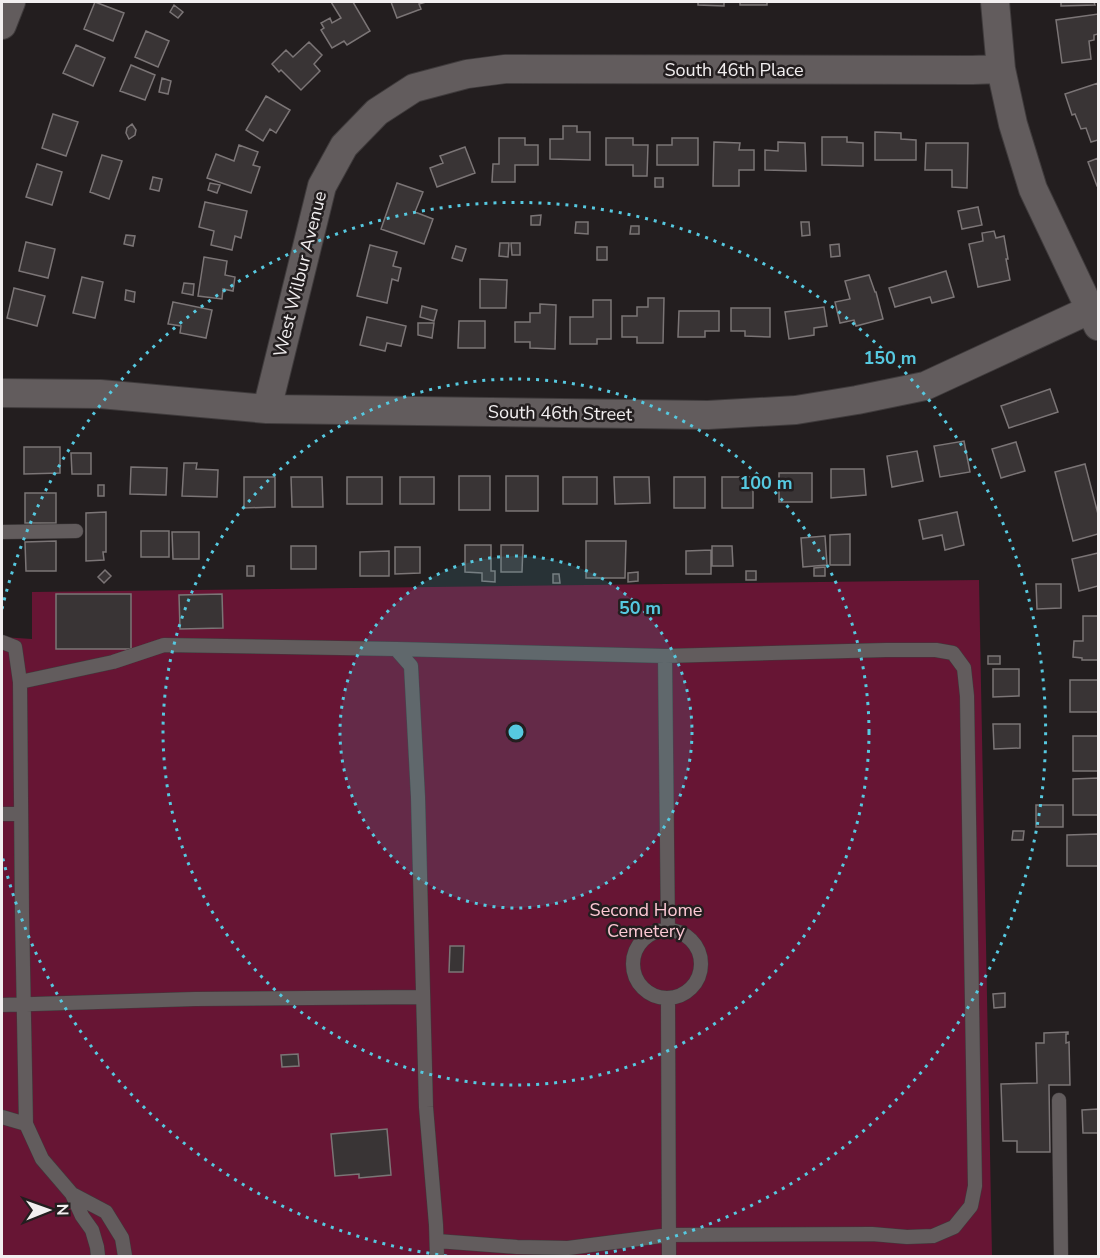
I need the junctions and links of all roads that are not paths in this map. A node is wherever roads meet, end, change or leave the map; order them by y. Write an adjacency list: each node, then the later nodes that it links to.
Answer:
1 (11, 2): 3 (street)
2 (995, 2): 4 (street)
3 (2, 26)
4 (1001, 69): 5 (street, South 46th Place); 6 (street)
5 (466, 74): 8 (street, West Wilbur Avenue)
6 (1096, 314): 8 (street, South 46th Street)
7 (2, 393): 8 (street, South 46th Street)
8 (267, 409)
9 (76, 531): 10 (lane)
10 (2, 532)
11 (2, 642): 14 (lane)
12 (396, 649): 13 (lane); 14 (lane); 18 (lane)
13 (665, 656): 17 (lane); 26 (lane)
14 (20, 682): 16 (lane)
15 (2, 814): 16 (lane)
16 (21, 814): 21 (lane)
17 (668, 931): 19 (lane); 19 (lane)
18 (422, 996): 21 (lane); 27 (lane)
19 (668, 999): 26 (lane)
20 (2, 1005): 21 (lane)
21 (24, 1005): 24 (lane)
22 (1059, 1100): 32 (lane)
23 (2, 1117): 24 (lane)
24 (26, 1124): 25 (lane)
25 (72, 1194): 28 (lane); 29 (lane)
26 (669, 1235): 27 (lane); 31 (lane)
27 (437, 1241): 30 (lane)
28 (98, 1257)
29 (125, 1257)
30 (437, 1257)
31 (669, 1257)
32 (1061, 1257)

